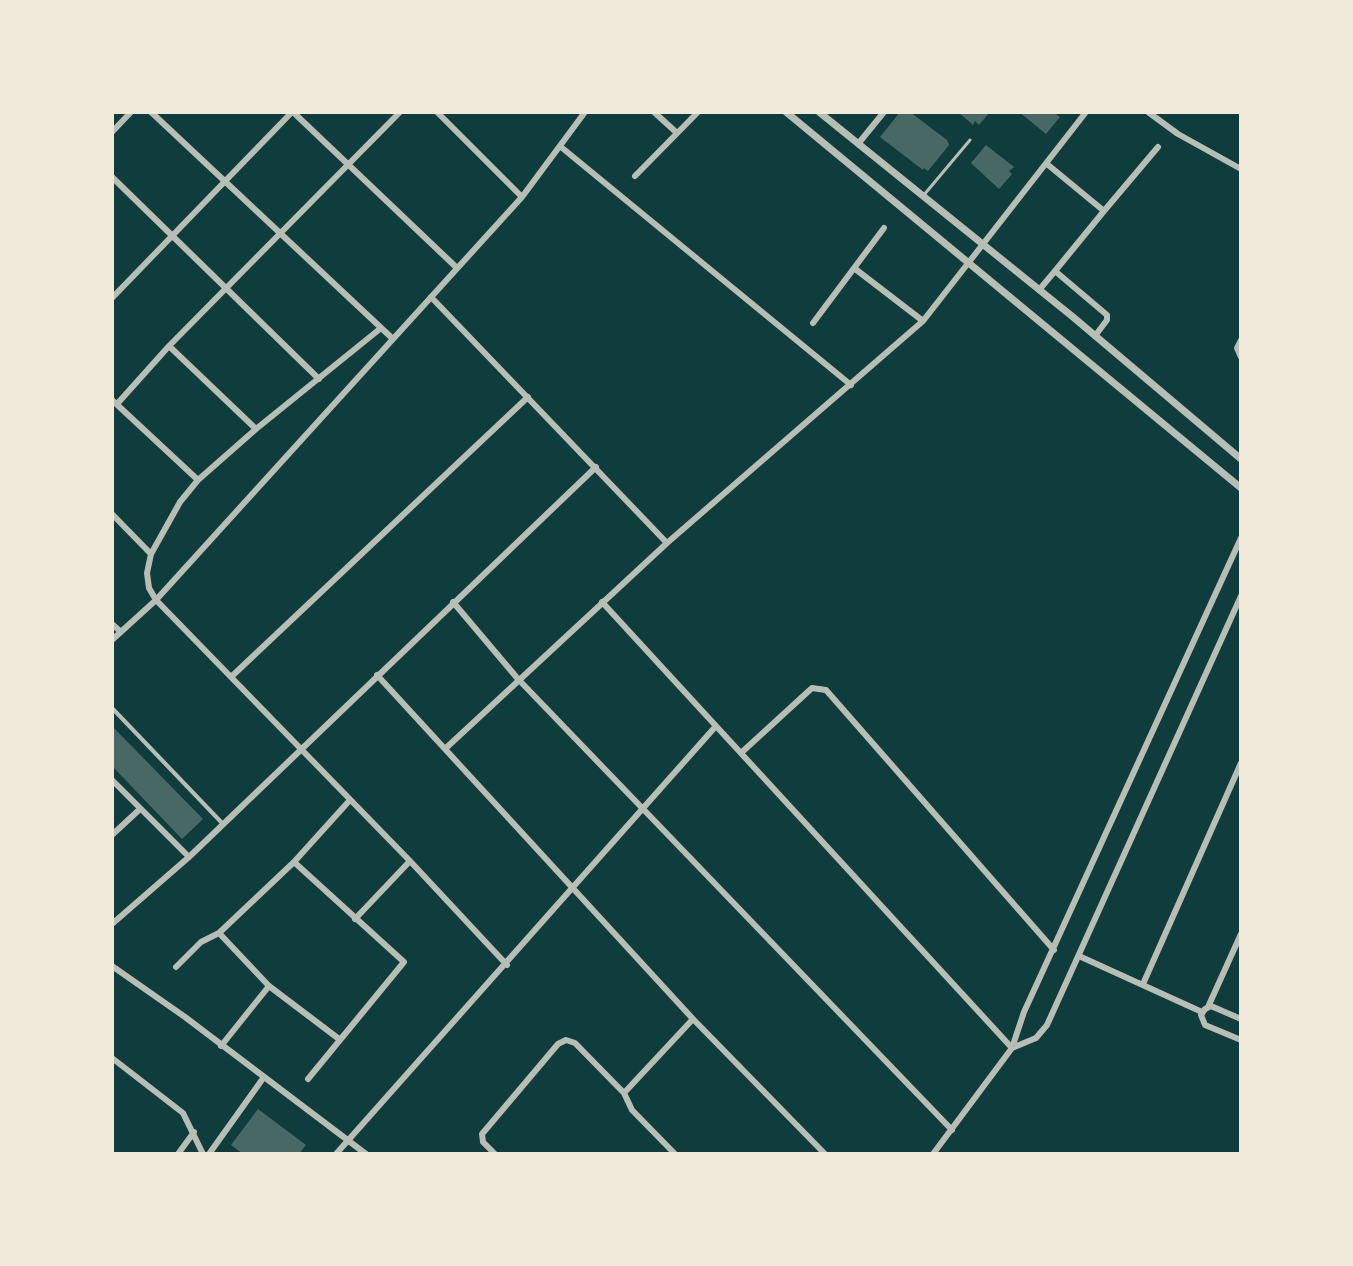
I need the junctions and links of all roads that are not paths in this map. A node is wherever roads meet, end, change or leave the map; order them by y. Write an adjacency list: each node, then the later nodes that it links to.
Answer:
1 (131, 112): 14 (street)
2 (151, 112): 25 (street)
3 (292, 112): 20 (street); 25 (street)
4 (400, 112): 20 (street)
5 (437, 112): 27 (street)
6 (585, 112): 18 (street)
7 (654, 112): 15 (street)
8 (698, 112): 15 (street)
9 (786, 112): 33 (street)
10 (819, 112): 17 (street)
11 (884, 112): 17 (street)
12 (1086, 112): 21 (street)
13 (1148, 112): 22 (street)
14 (112, 132)
15 (677, 133): 23 (street)
16 (970, 140): 26 (lane)
17 (858, 144): 26 (street)
18 (561, 147): 27 (street); 50 (street)
19 (1158, 147): 28 (street)
20 (347, 163): 30 (street); 34 (street)
21 (1047, 164): 28 (street); 32 (street)
22 (1241, 169)
23 (635, 176)
24 (112, 177): 31 (street)
25 (222, 182): 30 (street); 31 (street)
26 (923, 196): 32 (street)
27 (522, 197): 34 (street)
28 (1104, 211): 36 (street)
29 (884, 228): 35 (street)
30 (279, 233): 37 (street); 43 (street)
31 (171, 236): 37 (street); 39 (street)
32 (983, 245): 33 (street); 38 (street)
33 (970, 263): 41 (street); 57 (street)
34 (457, 268): 40 (street)
35 (854, 268): 41 (street); 42 (street)
36 (1055, 271): 38 (street); 44 (street)
37 (225, 288): 47 (street); 49 (street)
38 (1039, 290): 44 (street)
39 (114, 293)
40 (431, 297): 45 (street); 51 (street)
41 (923, 321): 50 (street)
42 (813, 323)
43 (381, 328): 45 (street); 49 (street)
44 (1095, 336): 54 (street)
45 (393, 339): 63 (street)
46 (1241, 340): 48 (street)
47 (169, 346): 52 (street); 53 (street)
48 (1241, 357)
49 (319, 379): 53 (street)
50 (851, 385): 60 (street)
51 (528, 397): 55 (street); 72 (street)
52 (115, 402): 56 (street)
53 (256, 429): 56 (street)
54 (1241, 459)
55 (596, 467): 60 (street); 64 (street)
56 (198, 480): 61 (street)
57 (1241, 488)
58 (112, 514): 61 (street)
59 (1241, 538): 94 (street)
60 (667, 543): 65 (street)
61 (151, 554): 63 (street)
62 (1241, 596): 66 (street)
63 (156, 600): 69 (street); 72 (street)
64 (453, 602): 71 (street); 73 (street)
65 (602, 602): 73 (street); 75 (street)
66 (1232, 615): 67 (street); 95 (street)
67 (1241, 620)
68 (112, 624): 69 (street)
69 (121, 632): 70 (street)
70 (112, 640)
71 (377, 675): 76 (street); 77 (street)
72 (231, 677): 76 (street)
73 (518, 679): 77 (street); 82 (street)
74 (112, 708): 84 (street)
75 (716, 726): 78 (street); 82 (street)
76 (302, 748): 81 (street); 84 (street)
77 (446, 748): 89 (street)
78 (741, 753): 94 (street); 107 (street)
79 (1241, 763): 99 (street)
80 (112, 780): 83 (street)
81 (350, 800): 87 (street); 88 (street)
82 (645, 808): 89 (street); 112 (street)
83 (140, 809): 85 (street); 86 (street)
84 (223, 824): 86 (street)
85 (112, 835)
86 (189, 857): 91 (street)
87 (410, 861): 90 (street); 96 (street)
88 (294, 862): 90 (street); 92 (street)
89 (573, 888): 96 (street); 102 (street)
90 (355, 919): 104 (street)
91 (112, 924)
92 (219, 933): 98 (street); 100 (street)
93 (1241, 934): 101 (street)
94 (1054, 950): 107 (street)
95 (1079, 956): 99 (street); 107 (street)
96 (507, 965): 114 (street)
97 (112, 966): 106 (street)
98 (176, 967)
99 (1143, 984): 101 (street)
100 (269, 986): 104 (street); 106 (street)
101 (1205, 1009): 103 (street); 105 (street)
102 (693, 1019): 111 (street); 121 (street)
103 (1241, 1019)
104 (339, 1039): 110 (street)
105 (1241, 1040)
106 (221, 1046): 109 (street)
107 (1012, 1048): 112 (street)
108 (112, 1058): 113 (street)
109 (264, 1077): 114 (street); 116 (street)
110 (308, 1079)
111 (624, 1093): 119 (street); 120 (street)
112 (952, 1130): 122 (street)
113 (194, 1132): 115 (street); 116 (street)
114 (349, 1139): 117 (street); 118 (street)
115 (178, 1154)
116 (206, 1154)
117 (336, 1154)
118 (366, 1154)
119 (495, 1154)
120 (675, 1154)
121 (825, 1154)
122 (933, 1154)

